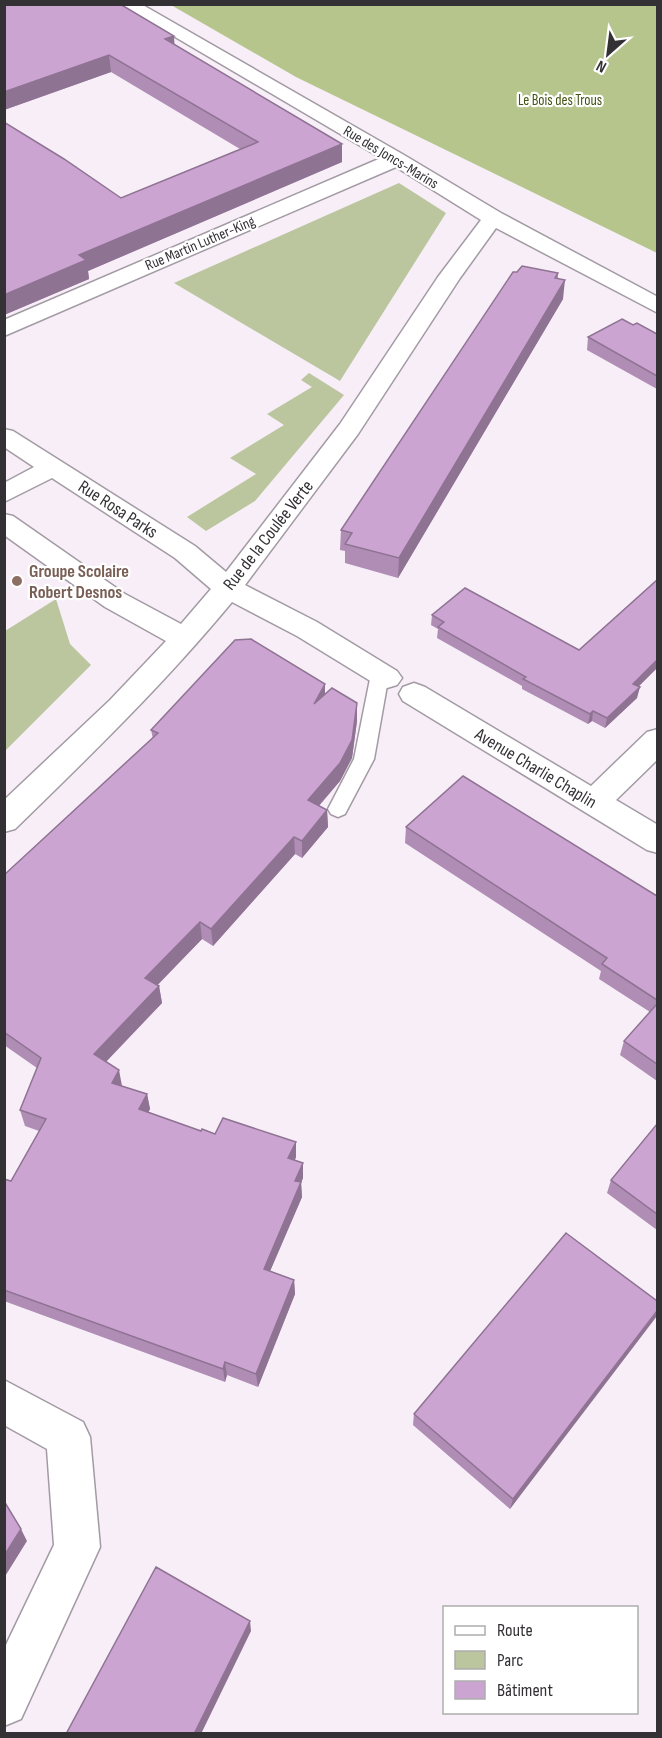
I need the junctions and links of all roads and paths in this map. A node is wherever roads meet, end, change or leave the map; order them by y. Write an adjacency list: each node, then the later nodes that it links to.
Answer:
1 (127, 4): 2 (street, Rue des Joncs-Marins)
2 (397, 159): 3 (street, Rue des Joncs-Marins); 5 (street, Rue Martin Luther-King)
3 (493, 218): 4 (street, Rue des Joncs-Marins); 10 (street, Rue de la Coulée Verte)
4 (657, 306)
5 (4, 329)
6 (4, 436): 7 (street, Rue Rosa Parks)
7 (53, 467): 8 (street); 10 (street, Rue Rosa Parks)
8 (4, 494)
9 (4, 522): 11 (street)
10 (228, 588): 11 (street, Rue de la Coulée Verte); 12 (street)
11 (186, 638): 17 (street, Rue de la Coulée Verte)
12 (384, 676): 16 (lane)
13 (414, 694): 15 (street, Avenue Charlie Chaplin)
14 (657, 740): 15 (street)
15 (594, 802): 18 (street, Avenue Charlie Chaplin)
16 (338, 808)
17 (4, 820)
18 (657, 841)
19 (4, 1401): 20 (street)
20 (4, 1702)

